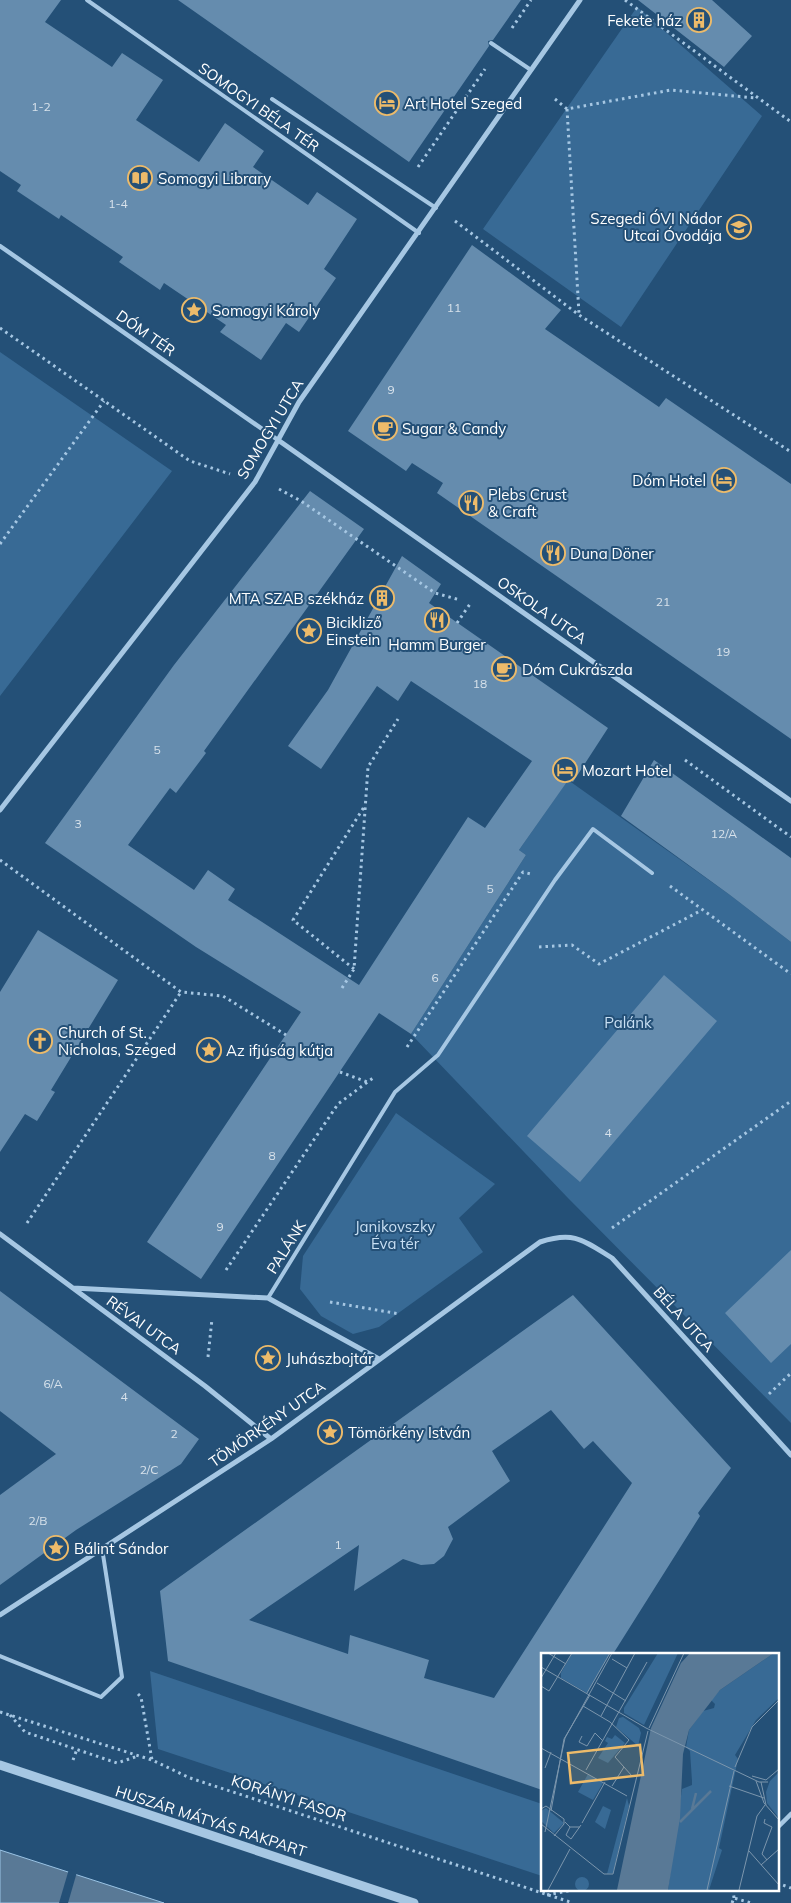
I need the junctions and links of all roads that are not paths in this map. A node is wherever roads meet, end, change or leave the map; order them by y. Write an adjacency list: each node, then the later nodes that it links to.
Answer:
1 (87, 0): 7 (lane, SOMOGYI BÉLA TÉR)
2 (580, 0): 4 (street, SOMOGYI UTCA)
3 (491, 43): 4 (lane)
4 (531, 70): 6 (street, SOMOGYI UTCA)
5 (272, 99): 6 (lane)
6 (436, 208): 7 (street, SOMOGYI UTCA)
7 (419, 233): 9 (street, SOMOGYI UTCA)
8 (0, 246): 9 (street, DÓM TÉR)
9 (278, 440): 10 (street, OSKOLA UTCA); 11 (street, SOMOGYI UTCA)
10 (791, 801)
11 (0, 810)
12 (652, 872): 16 (lane, PALÁNK)
13 (0, 1234): 15 (street, RÉVAI UTCA)
14 (540, 1242): 17 (street, TÖMÖRKÉNY UTCA); 19 (street, BÉLA UTCA)
15 (72, 1288): 16 (street); 18 (street, RÉVAI UTCA)
16 (268, 1298): 17 (street)
17 (379, 1359): 18 (street, TÖMÖRKÉNY UTCA)
18 (271, 1438): 20 (street, TÖMÖRKÉNY UTCA)
19 (791, 1455)
20 (102, 1548): 21 (street, TÖMÖRKÉNY UTCA); 22 (lane)
21 (0, 1615)
22 (0, 1656)
23 (0, 1765): 26 (street, HUSZÁR MÁTYÁS RAKPART)
24 (791, 1814): 25 (street)
25 (778, 1827)
26 (414, 1903)

